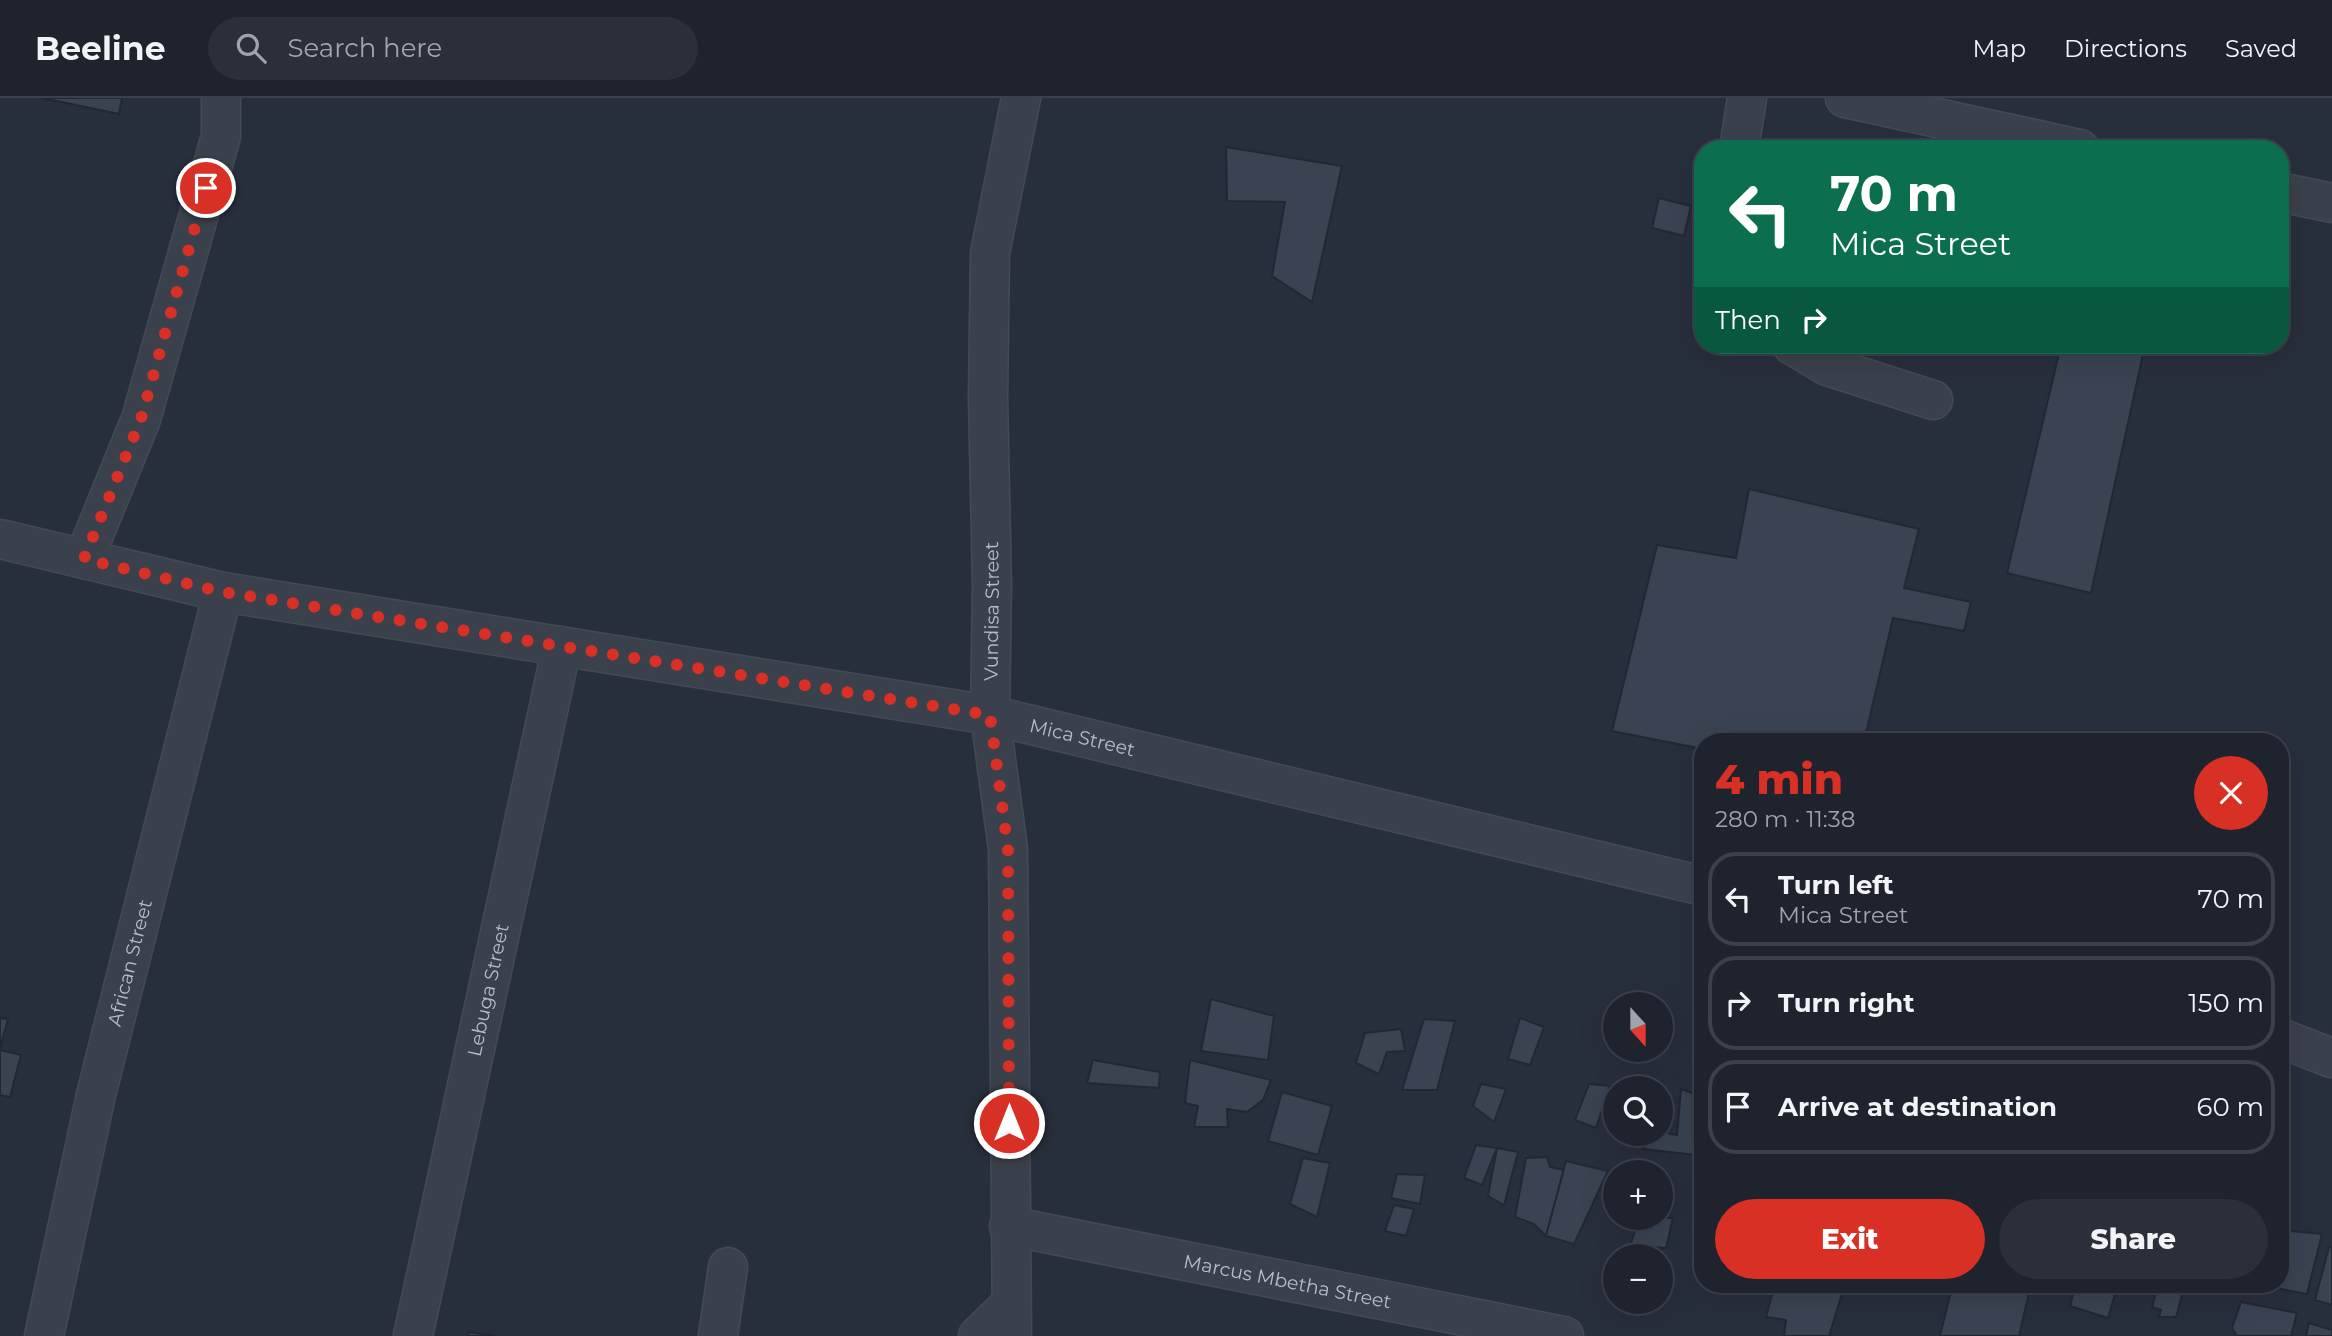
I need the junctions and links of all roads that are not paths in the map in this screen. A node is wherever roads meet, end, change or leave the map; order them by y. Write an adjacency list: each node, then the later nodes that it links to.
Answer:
1 (221, 98): 12 (street)
2 (1021, 98): 15 (street, Vundisa Street)
3 (1747, 98): 5 (street)
4 (1845, 98): 6 (street)
5 (1740, 140)
6 (2039, 140)
7 (2289, 194): 8 (street)
8 (2332, 203)
9 (1807, 354): 10 (street)
10 (1933, 400)
11 (0, 539): 12 (street, Mica Street)
12 (84, 559): 13 (street, Mica Street)
13 (223, 592): 14 (street, Mica Street); 22 (street, African Street)
14 (562, 646): 15 (street, Mica Street); 23 (street, Lebuga Street)
15 (990, 715): 16 (street, Mica Street); 19 (street, Vundisa Street)
16 (1694, 884)
17 (2289, 1041): 18 (street)
18 (2332, 1058)
19 (1009, 1226): 21 (street, Vundisa Street); 26 (street, Marcus Mbetha Street)
20 (728, 1267): 24 (street)
21 (1011, 1321): 25 (street)
22 (44, 1336)
23 (413, 1336)
24 (718, 1336)
25 (978, 1336)
26 (1564, 1336)

